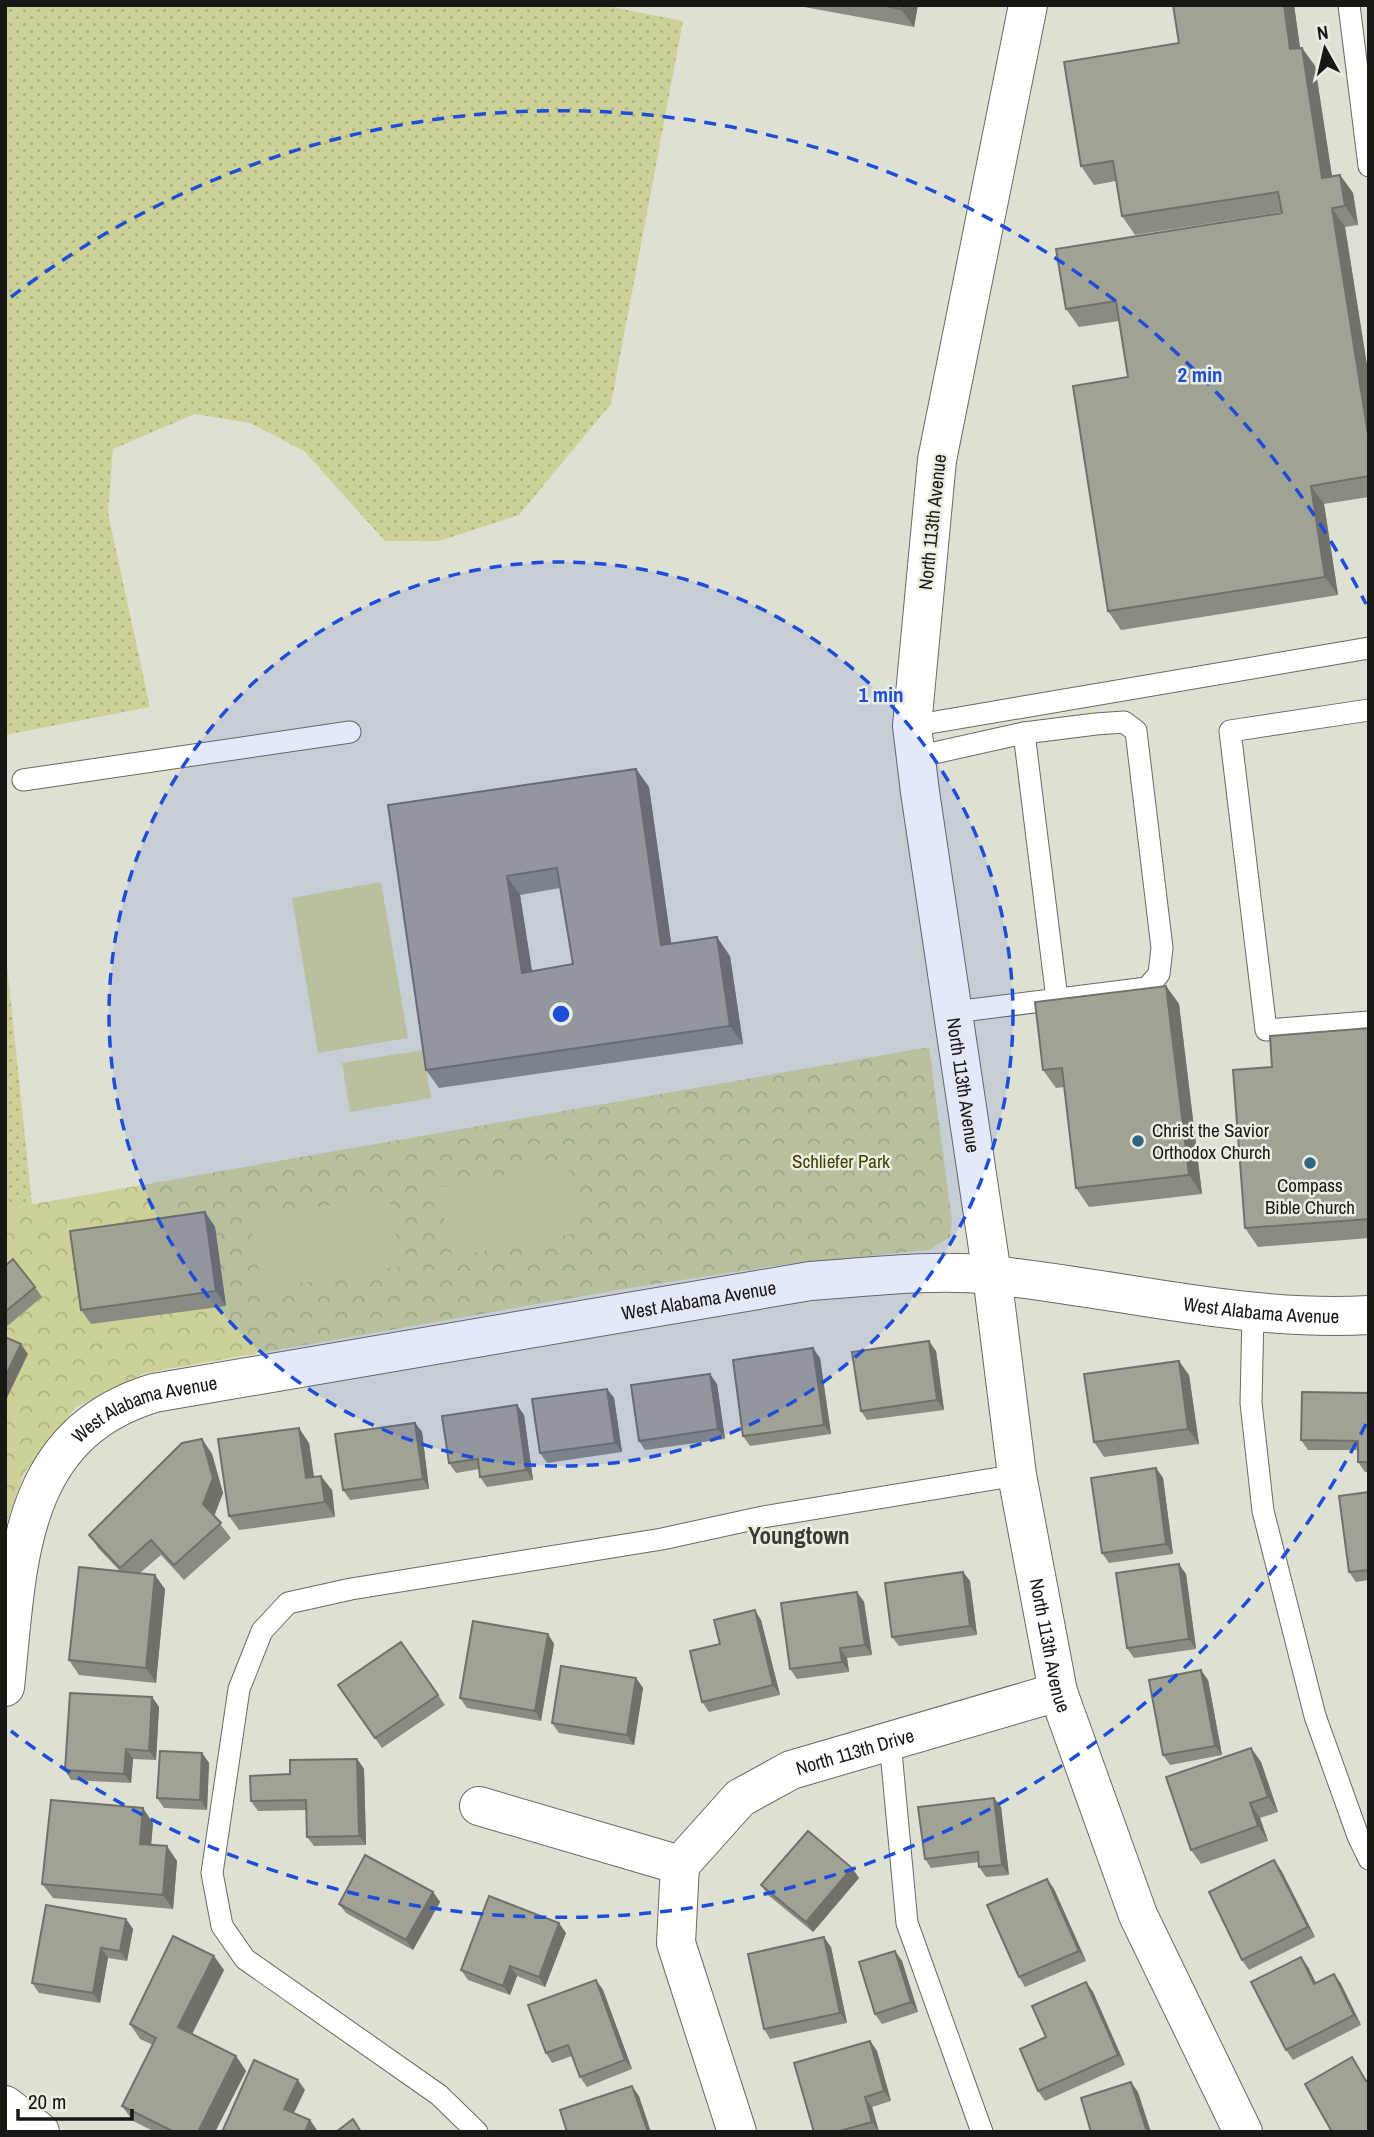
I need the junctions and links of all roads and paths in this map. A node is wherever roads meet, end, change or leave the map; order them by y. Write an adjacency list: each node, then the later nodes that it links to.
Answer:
1 (1028, 5): 8 (street, North 113th Avenue)
2 (1349, 5): 3 (lane)
3 (1369, 166)
4 (1369, 648): 8 (lane)
5 (1369, 710): 12 (lane)
6 (350, 732): 9 (lane)
7 (1024, 733): 8 (lane); 10 (lane); 10 (lane)
8 (914, 741): 11 (street, North 113th Avenue)
9 (23, 780)
10 (1057, 999): 11 (lane)
11 (954, 1012): 13 (street, North 113th Avenue)
12 (1369, 1022)
13 (992, 1275): 14 (street, West Alabama Avenue); 16 (street, North 113th Avenue); 17 (street, West Alabama Avenue)
14 (1253, 1313): 15 (street, West Alabama Avenue); 21 (lane)
15 (1369, 1315)
16 (1017, 1475): 18 (street, North 113th Avenue); 25 (lane)
17 (5, 1688)
18 (1058, 1692): 19 (street, North 113th Drive); 28 (street, North 113th Avenue)
19 (890, 1741): 22 (street, North 113th Drive); 27 (lane)
20 (479, 1806): 22 (street)
21 (1369, 1859)
22 (680, 1865): 26 (street)
23 (5, 2105): 24 (street)
24 (40, 2132)
25 (477, 2132)
26 (737, 2132)
27 (982, 2132)
28 (1243, 2132)

